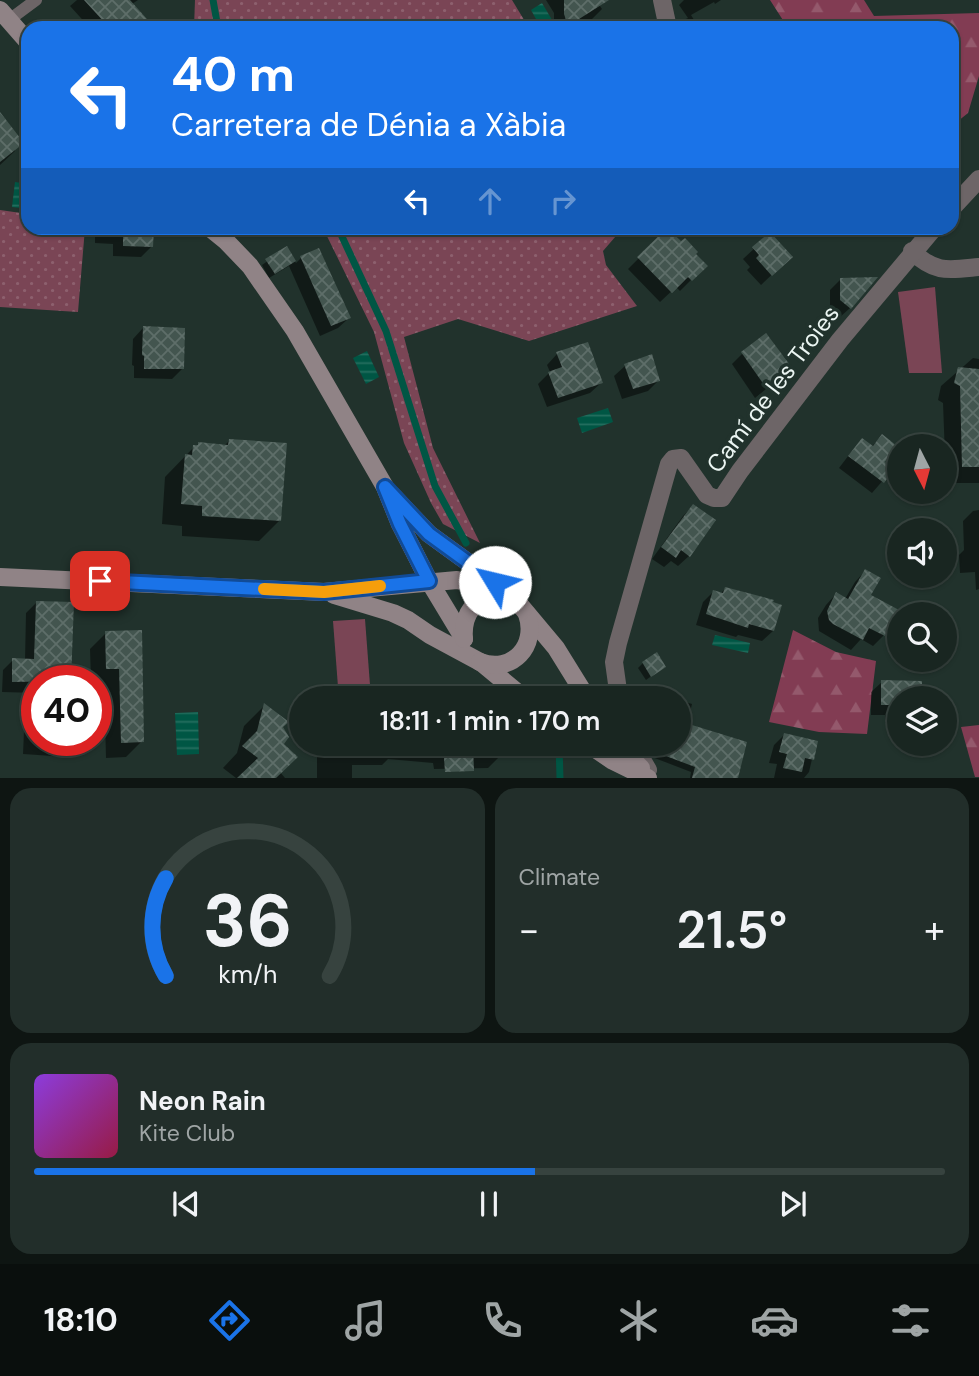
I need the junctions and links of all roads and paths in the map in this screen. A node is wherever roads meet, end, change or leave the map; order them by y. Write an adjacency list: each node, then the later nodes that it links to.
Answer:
1 (36, 0): 3 (lane)
2 (662, 0): 4 (street)
3 (4, 15): 5 (street)
4 (666, 21)
5 (21, 34)
6 (979, 179): 7 (street)
7 (959, 200)
8 (219, 235): 12 (street)
9 (927, 235): 10 (street, Camí de les Troies)
10 (912, 251): 11 (street); 22 (street, Camí de les Troies)
11 (979, 267)
12 (385, 487): 14 (street); 15 (street)
13 (0, 577): 16 (street)
14 (429, 581): 15 (street); 16 (street); 18 (street)
15 (494, 589): 17 (street); 18 (street)
16 (324, 592): 19 (street)
17 (522, 608): 19 (street); 21 (street)
18 (464, 639): 19 (street)
19 (482, 663): 20 (street)
20 (510, 686)
21 (579, 686)
22 (617, 686)
23 (606, 756): 26 (street)
24 (629, 756): 26 (street)
25 (640, 756): 26 (street)
26 (651, 778)

